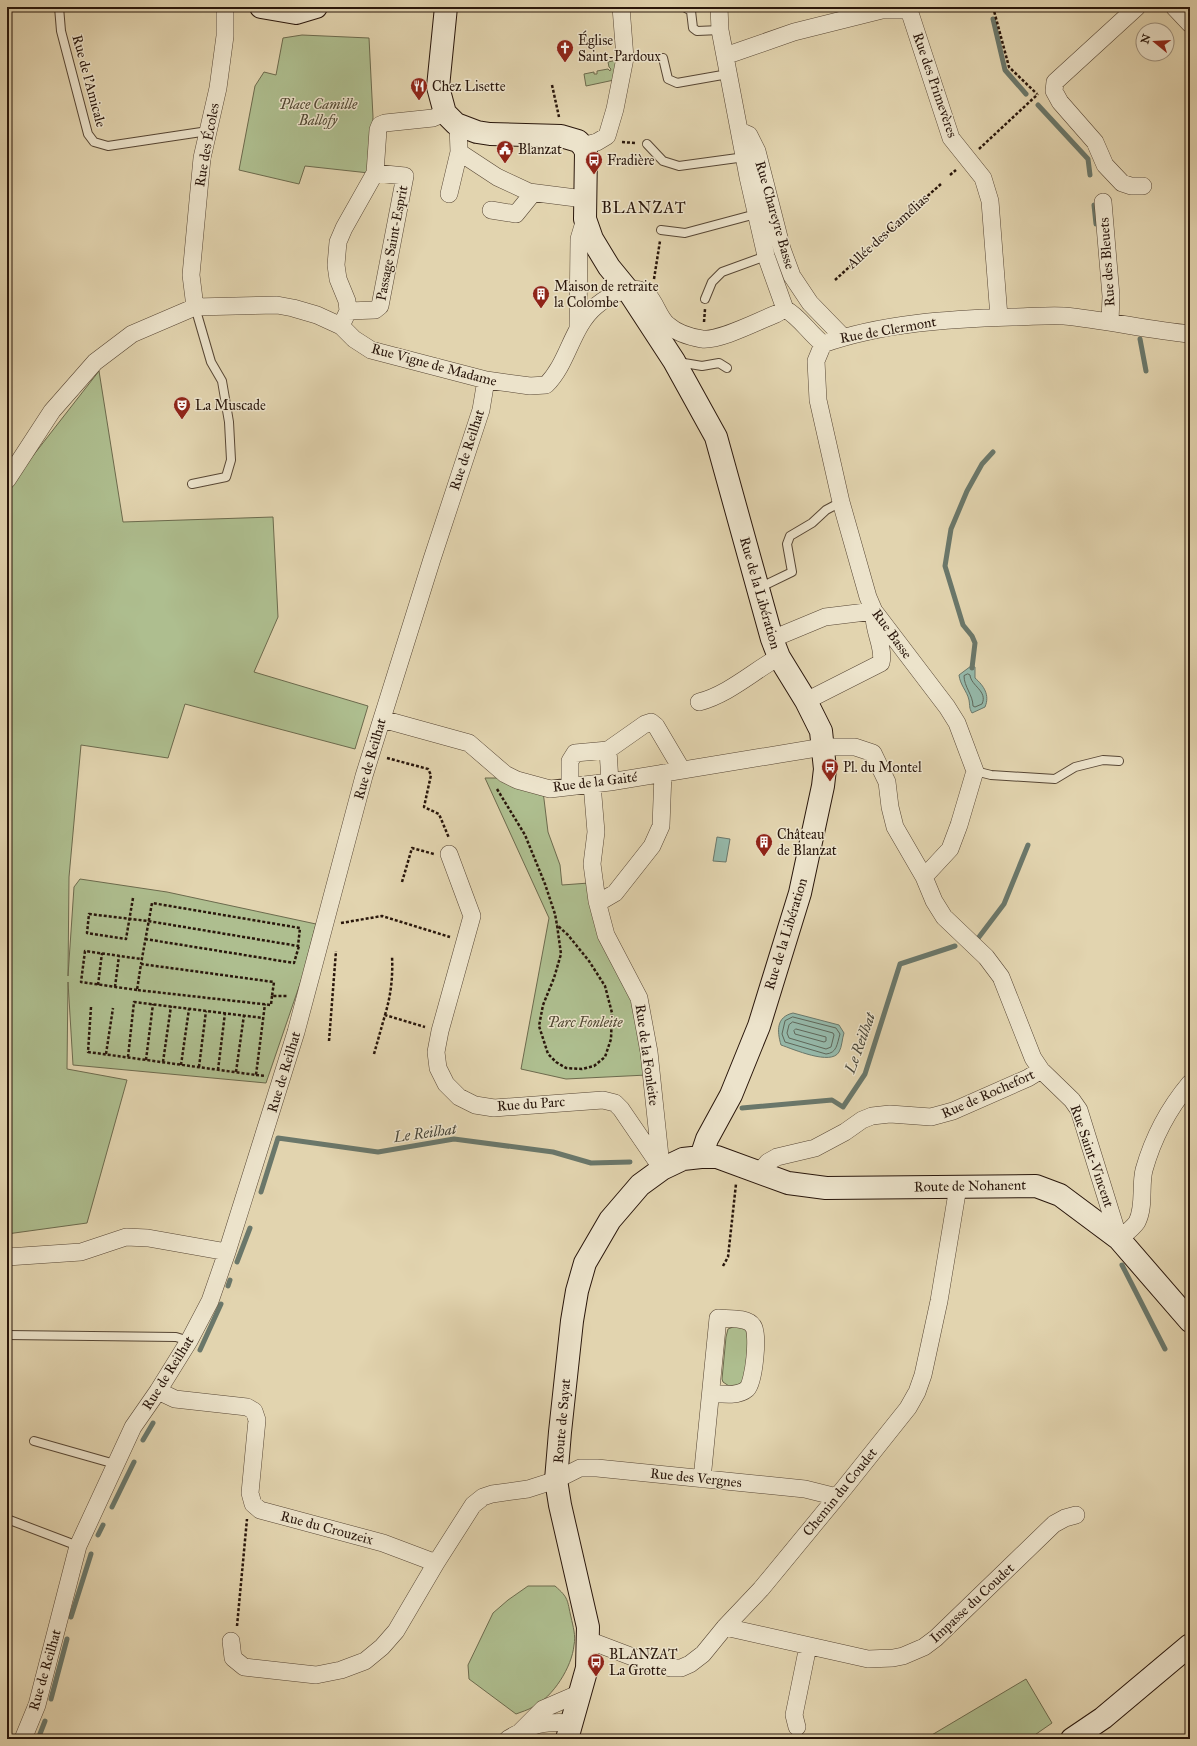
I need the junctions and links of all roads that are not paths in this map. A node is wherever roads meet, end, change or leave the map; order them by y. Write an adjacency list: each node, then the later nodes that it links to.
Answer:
1 (59, 7): 18 (lane, Rue de l'Amicale)
2 (225, 7): 18 (street, Rue des Écoles)
3 (261, 7): 4 (street)
4 (316, 7)
5 (446, 7): 17 (street)
6 (620, 7): 21 (street)
7 (684, 7): 13 (lane)
8 (719, 7): 13 (street, Rue Chareyre Basse)
9 (1137, 7): 25 (street)
10 (1174, 7): 12 (street)
11 (911, 8): 14 (street, Rue des Primevères); 39 (street, Rue des Primevères)
12 (1190, 24)
13 (720, 30): 14 (street, Rue Chareyre Basse)
14 (725, 56): 16 (street, Rue Chareyre Basse)
15 (663, 58): 16 (lane)
16 (728, 74): 19 (street, Rue Chareyre Basse)
17 (452, 119): 21 (street); 22 (street); 24 (street)
18 (208, 131): 36 (street, Rue des Écoles)
19 (740, 131): 23 (street, Rue Chareyre Basse); 43 (street, Rue Chareyre Basse)
20 (647, 144): 23 (lane)
21 (583, 146): 29 (street)
22 (458, 152): 26 (street); 27 (street)
23 (745, 157): 31 (street, Rue Chareyre Basse)
24 (375, 173): 38 (street); 38 (street, Passage Saint-Esprit)
25 (1143, 186)
26 (533, 193): 29 (street); 30 (street)
27 (449, 194)
28 (1102, 202): 40 (street, Rue des Bleuets)
29 (585, 209): 34 (street, Rue de la Libération); 41 (street)
30 (491, 210)
31 (756, 214): 32 (lane); 33 (street, Rue Chareyre Basse)
32 (661, 230)
33 (766, 256): 35 (lane); 37 (street, Rue Chareyre Basse)
34 (627, 289): 37 (street); 41 (street); 45 (street, Rue de la Libération)
35 (705, 299)
36 (194, 307): 38 (street, Rue Vigne de Madame); 48 (street); 49 (lane)
37 (785, 309): 44 (street, Rue de Clermont)
38 (344, 318): 47 (street, Rue Vigne de Madame)
39 (999, 318): 40 (street, Rue de Clermont); 43 (street, Rue de Clermont)
40 (1110, 322): 42 (street, Rue de Clermont)
41 (578, 327): 47 (street, Rue Vigne de Madame)
42 (1190, 334)
43 (843, 337): 44 (street, Rue de Clermont)
44 (823, 344): 50 (street, Rue Basse)
45 (674, 361): 46 (lane); 51 (street, Rue de la Libération)
46 (727, 368)
47 (486, 380): 56 (street, Rue de Reilhat)
48 (7, 480)
49 (192, 484)
50 (841, 502): 51 (lane); 52 (street, Rue Basse)
51 (758, 588): 53 (street, Rue de la Libération)
52 (874, 611): 53 (street); 54 (street); 61 (street, Rue Basse)
53 (776, 648): 54 (street, Rue de la Libération); 55 (street)
54 (806, 701): 57 (street, Rue de la Libération)
55 (698, 702)
56 (382, 719): 65 (street, Rue de la Gaité); 76 (street, Rue de Reilhat)
57 (823, 746): 60 (street, Rue de la Gaité); 67 (street, Rue Saint-Vincent); 71 (street, Rue de la Libération)
58 (608, 750): 60 (street); 63 (street); 65 (street)
59 (1119, 761): 61 (lane)
60 (682, 770): 62 (street, Rue de la Gaité)
61 (975, 771): 67 (street)
62 (662, 773): 63 (street, Rue de la Gaité); 68 (street)
63 (610, 782): 64 (street, Rue de la Gaité)
64 (592, 784): 65 (street, Rue de la Gaité); 68 (street, Rue de la Fonleite)
65 (570, 786)
66 (449, 854): 72 (street, Rue du Parc)
67 (924, 877): 69 (street, Rue Saint-Vincent)
68 (597, 901): 72 (street, Rue de la Fonleite)
69 (1041, 1070): 73 (street, Rue de Rochefort); 75 (street, Rue Saint-Vincent)
70 (1190, 1083): 75 (street)
71 (701, 1157): 72 (street, Route de Sayat); 73 (street, Route de Nohanent)
72 (662, 1168): 86 (street, Route de Sayat)
73 (750, 1169): 74 (street, Route de Nohanent)
74 (958, 1187): 75 (street, Route de Nohanent); 87 (street, Chemin du Coudet)
75 (1119, 1239): 78 (street, Route de Nohanent)
76 (228, 1252): 77 (street); 80 (street, Rue de Reilhat)
77 (7, 1257)
78 (1190, 1321)
79 (7, 1335): 80 (lane)
80 (189, 1341): 81 (street, Rue de Reilhat)
81 (158, 1391): 84 (street, Rue de Reilhat); 91 (street, Rue du Crouzeix)
82 (711, 1393): 82 (street); 85 (street)
83 (34, 1442): 84 (lane)
84 (115, 1464): 90 (street, Rue de Reilhat)
85 (702, 1479): 86 (street, Rue des Vergnes); 87 (street, Rue des Vergnes)
86 (556, 1480): 91 (street); 93 (street, Route de Sayat)
87 (837, 1497): 92 (street, Chemin du Coudet)
88 (1076, 1516): 95 (street, Impasse du Coudet)
89 (7, 1519): 90 (lane)
90 (78, 1546): 101 (street, Rue de Reilhat)
91 (436, 1563): 94 (street)
92 (725, 1627): 93 (street, Chemin du Coudet); 95 (street, Impasse du Coudet)
93 (588, 1640): 97 (street, Route de Sayat)
94 (231, 1641)
95 (808, 1646): 98 (street)
96 (1188, 1646): 102 (street)
97 (580, 1692): 99 (street, Route de Sayat); 100 (street)
98 (797, 1727)
99 (569, 1731): 100 (street)
100 (513, 1736)
101 (23, 1739)
102 (1072, 1739)

